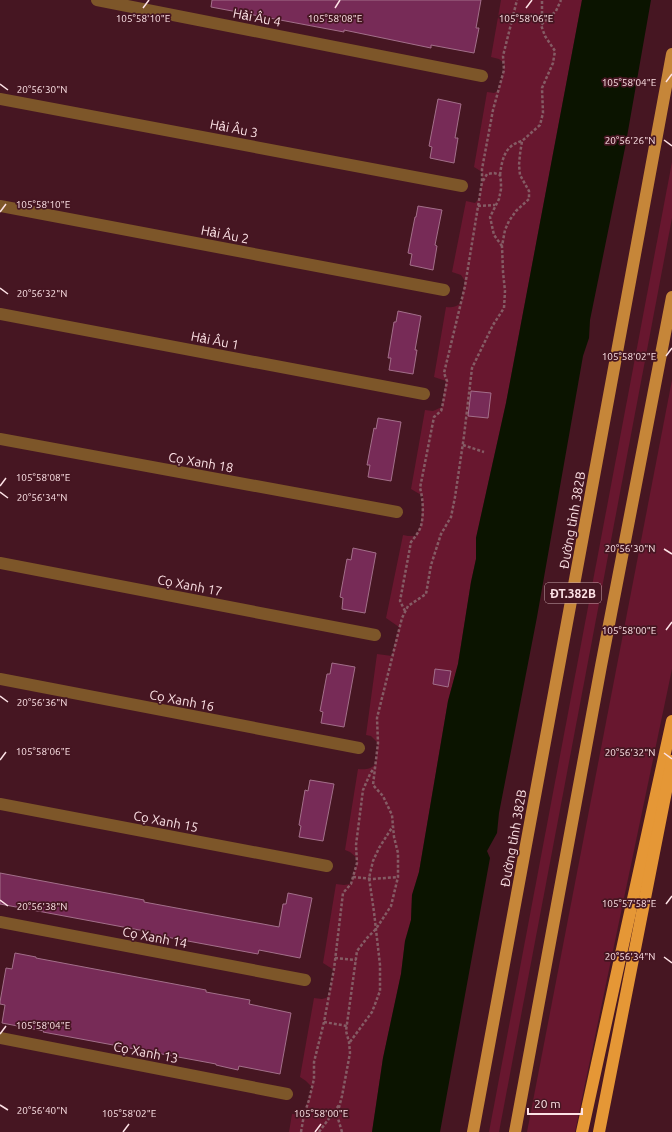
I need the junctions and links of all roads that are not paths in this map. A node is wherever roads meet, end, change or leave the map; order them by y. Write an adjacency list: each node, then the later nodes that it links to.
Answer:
1 (96, 0): 3 (street, Hải Âu 4)
2 (672, 54): 25 (main road, Đường tỉnh 382B / ĐT.382B)
3 (482, 76)
4 (0, 99): 5 (street, Hải Âu 3)
5 (462, 186)
6 (0, 206): 7 (street, Hải Âu 2)
7 (444, 290)
8 (672, 297): 26 (main road, ĐT.382B)
9 (0, 314): 10 (street, Hải Âu 1)
10 (424, 394)
11 (0, 439): 12 (street, Cọ Xanh 18)
12 (397, 512)
13 (0, 563): 14 (street, Cọ Xanh 17)
14 (375, 635)
15 (0, 679): 17 (street, Cọ Xanh 16)
16 (672, 721): 27 (highway)
17 (358, 748)
18 (672, 761): 28 (highway)
19 (0, 804): 20 (street, Cọ Xanh 15)
20 (327, 866)
21 (0, 922): 22 (street, Cọ Xanh 14)
22 (305, 980)
23 (0, 1038): 24 (street, Cọ Xanh 13)
24 (287, 1094)
25 (473, 1132)
26 (515, 1132)
27 (582, 1132)
28 (599, 1132)

